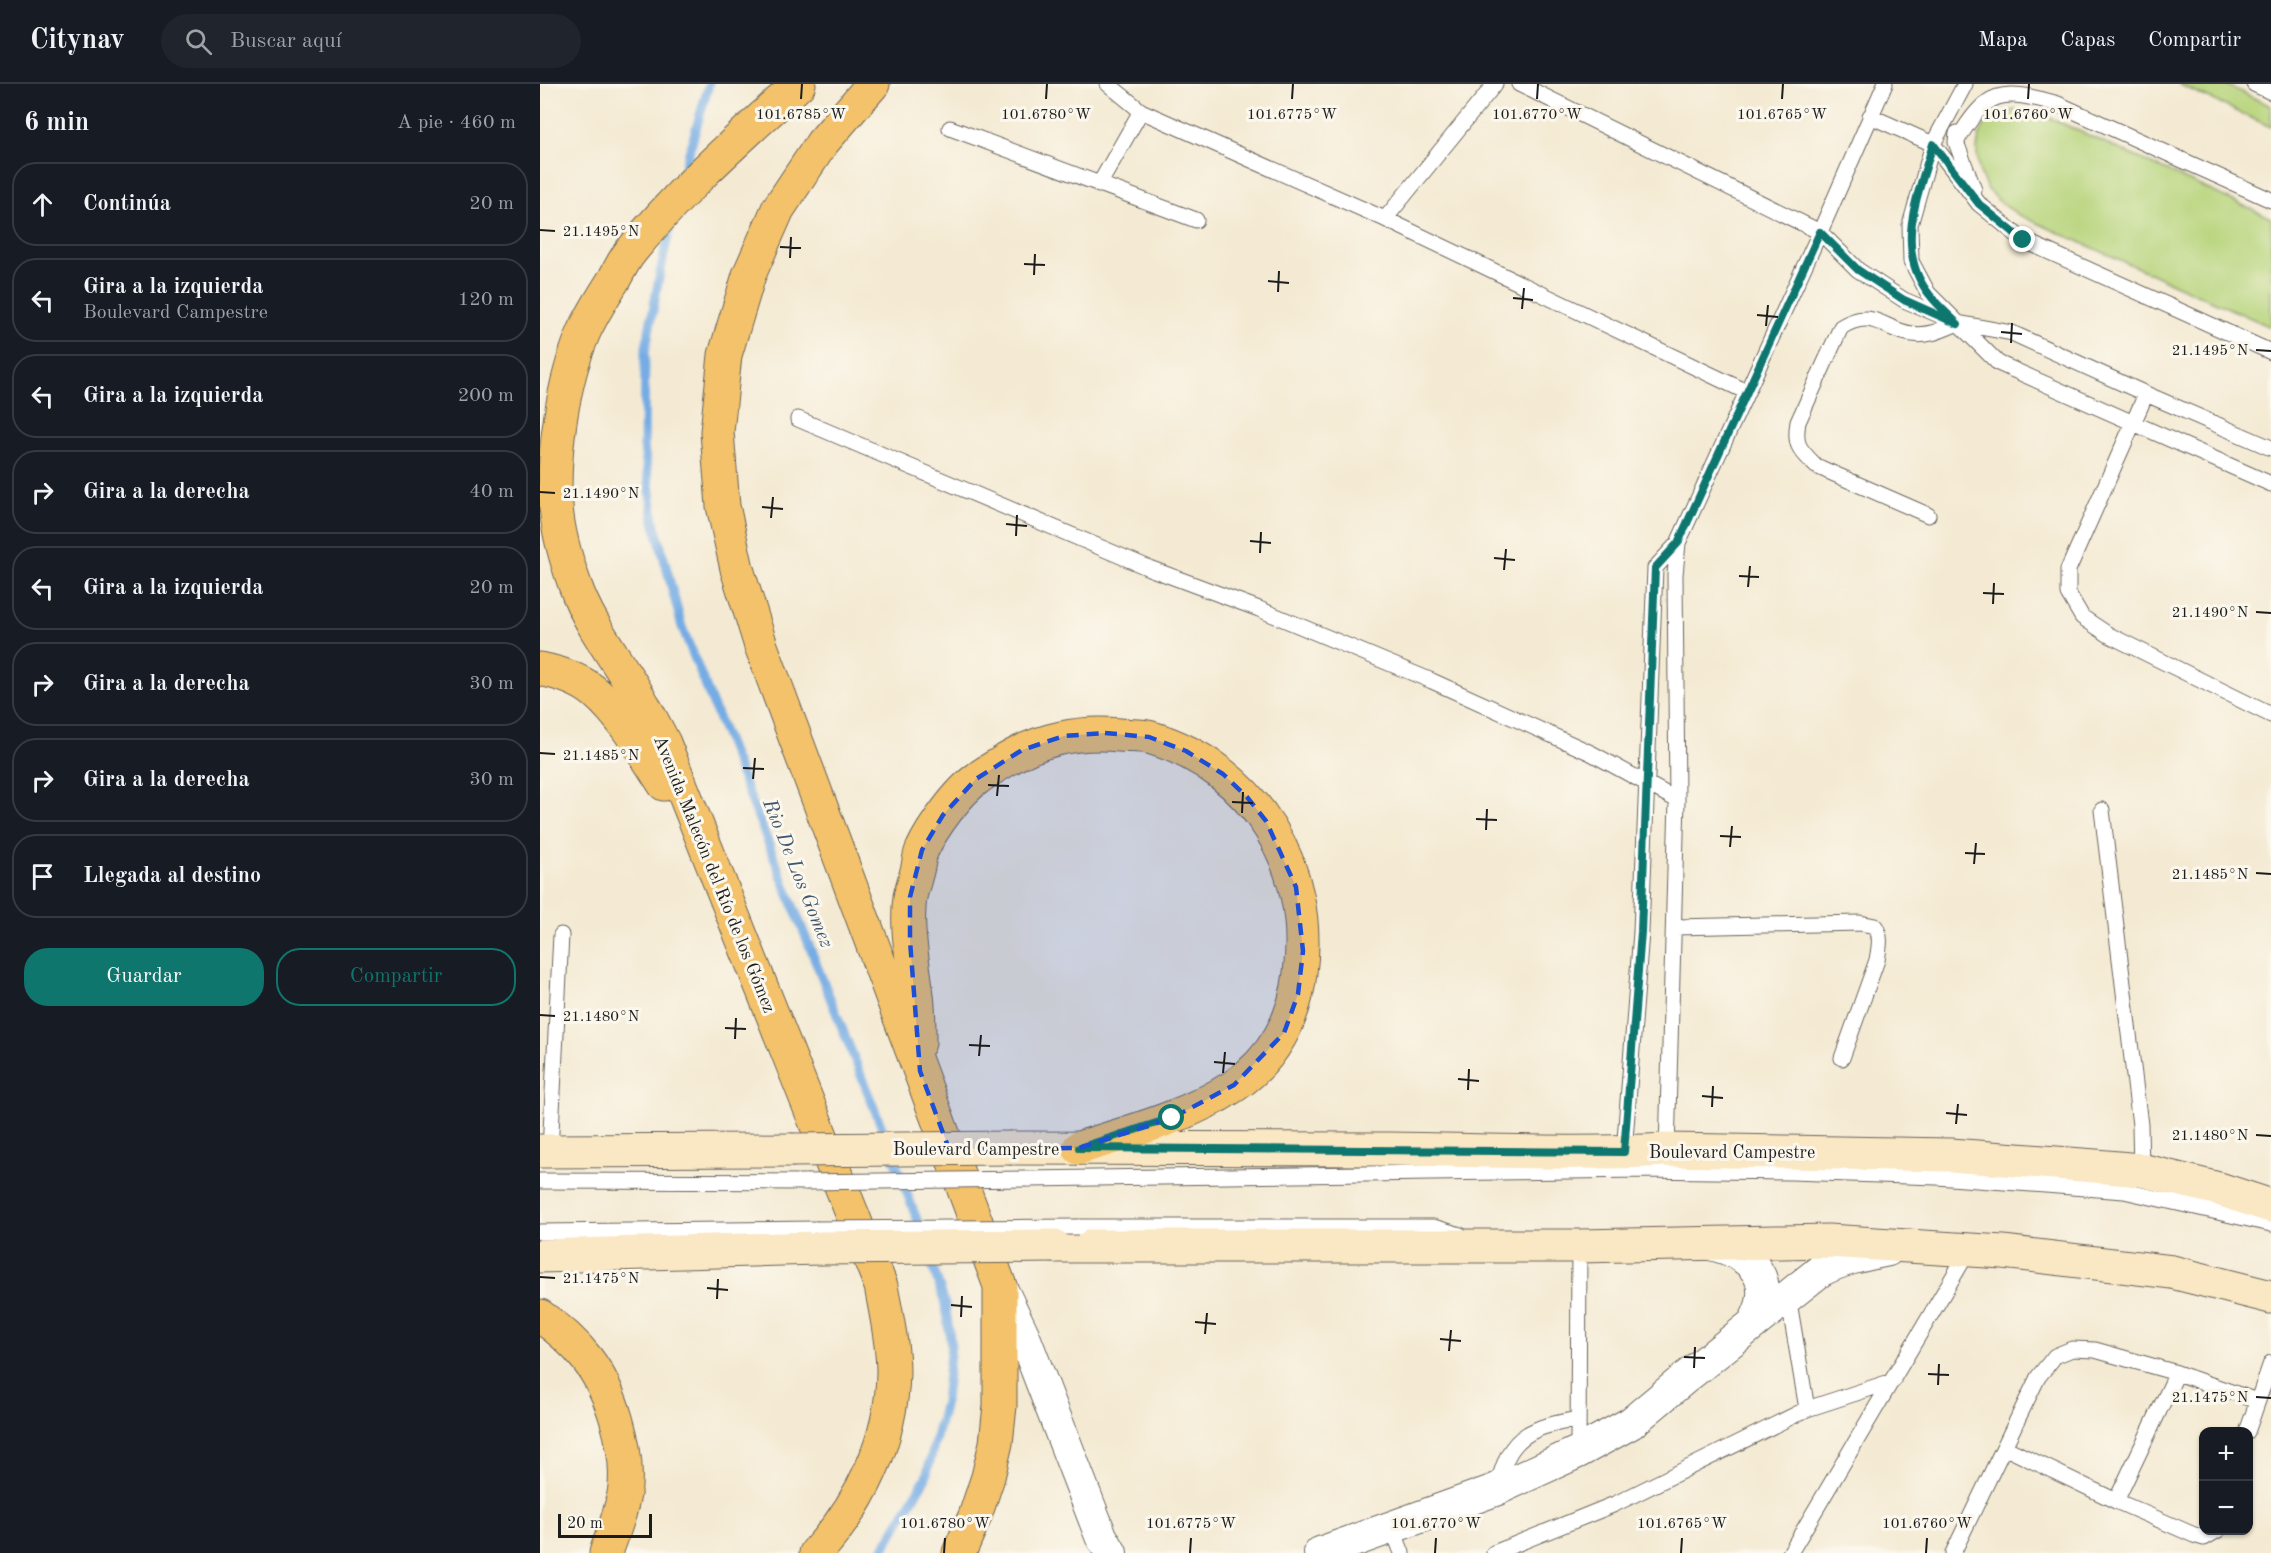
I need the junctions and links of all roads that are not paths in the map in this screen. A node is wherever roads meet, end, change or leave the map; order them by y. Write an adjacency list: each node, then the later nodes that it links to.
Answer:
1 (799, 84): 38 (main road, Avenida Malecón del Río de los Gómez)
2 (873, 84): 42 (main road)
3 (1108, 84): 10 (lane)
4 (1495, 84): 18 (lane)
5 (1519, 84): 20 (lane)
6 (1885, 84): 11 (lane)
7 (2254, 84): 9 (lane)
8 (1963, 87): 13 (lane); 14 (lane)
9 (2271, 92)
10 (1142, 111): 15 (lane); 18 (lane)
11 (1870, 116): 14 (lane); 20 (lane)
12 (950, 128): 15 (lane)
13 (1956, 142): 16 (lane); 17 (lane)
14 (1933, 144): 17 (lane); 21 (lane)
15 (1100, 185): 19 (lane)
16 (2271, 200)
17 (1979, 204): 22 (lane)
18 (1385, 219): 23 (lane)
19 (1196, 220)
20 (1820, 232): 21 (lane); 23 (lane)
21 (1958, 324): 24 (lane); 26 (lane); 29 (lane)
22 (2271, 352)
23 (1747, 392): 30 (lane)
24 (2146, 394): 26 (lane); 27 (lane)
25 (798, 419): 35 (lane)
26 (2132, 423): 28 (lane); 34 (lane)
27 (2271, 448)
28 (2271, 484)
29 (1928, 515)
30 (1678, 543): 32 (lane); 33 (lane)
31 (540, 669): 38 (main road)
32 (1650, 680): 33 (lane); 35 (lane)
33 (1675, 681): 36 (lane)
34 (2271, 714)
35 (1646, 783): 36 (lane); 45 (lane)
36 (1677, 800): 39 (lane)
37 (2102, 810): 47 (lane)
38 (708, 853): 75 (main road, Avenida Malecón del Río de los Gómez)
39 (1675, 927): 41 (lane); 44 (lane)
40 (561, 935): 46 (lane)
41 (1842, 1058)
42 (920, 1071): 43 (main road); 56 (main road)
43 (1079, 1148): 45 (main road, Boulevard Campestre); 46 (main road, Boulevard Campestre, bridge)
44 (1667, 1150): 45 (main road, Boulevard Campestre); 47 (main road, Boulevard Campestre)
45 (1624, 1152)
46 (543, 1161): 48 (lane, bridge)
47 (2141, 1170): 48 (main road, Boulevard Campestre)
48 (2270, 1208)
49 (540, 1232): 50 (lane)
50 (818, 1239): 52 (main road, bridge); 55 (main road)
51 (1710, 1244): 52 (main road); 53 (main road); 60 (street)
52 (1580, 1246): 66 (lane)
53 (1910, 1246): 54 (main road); 57 (street)
54 (1969, 1250): 58 (main road); 63 (lane)
55 (540, 1256)
56 (1000, 1286): 76 (main road); 77 (street)
57 (1788, 1296): 60 (street); 65 (lane)
58 (2271, 1297)
59 (540, 1316): 74 (main road)
60 (1753, 1324): 69 (street)
61 (2271, 1363): 64 (lane)
62 (2177, 1373): 64 (lane); 68 (lane); 71 (lane)
63 (1893, 1381): 65 (lane); 80 (lane)
64 (2257, 1401): 67 (lane)
65 (1807, 1409): 79 (lane)
66 (1578, 1419): 69 (lane); 70 (lane)
67 (2248, 1427)
68 (2004, 1447): 71 (lane); 81 (lane)
69 (1578, 1452): 70 (street)
70 (1495, 1490): 73 (street)
71 (2116, 1501): 72 (lane)
72 (2209, 1535)
73 (1397, 1540): 78 (street)
74 (606, 1553)
75 (816, 1553)
76 (959, 1553)
77 (1111, 1553)
78 (1320, 1553)
79 (1494, 1553)
80 (1790, 1553)
81 (1953, 1553)

